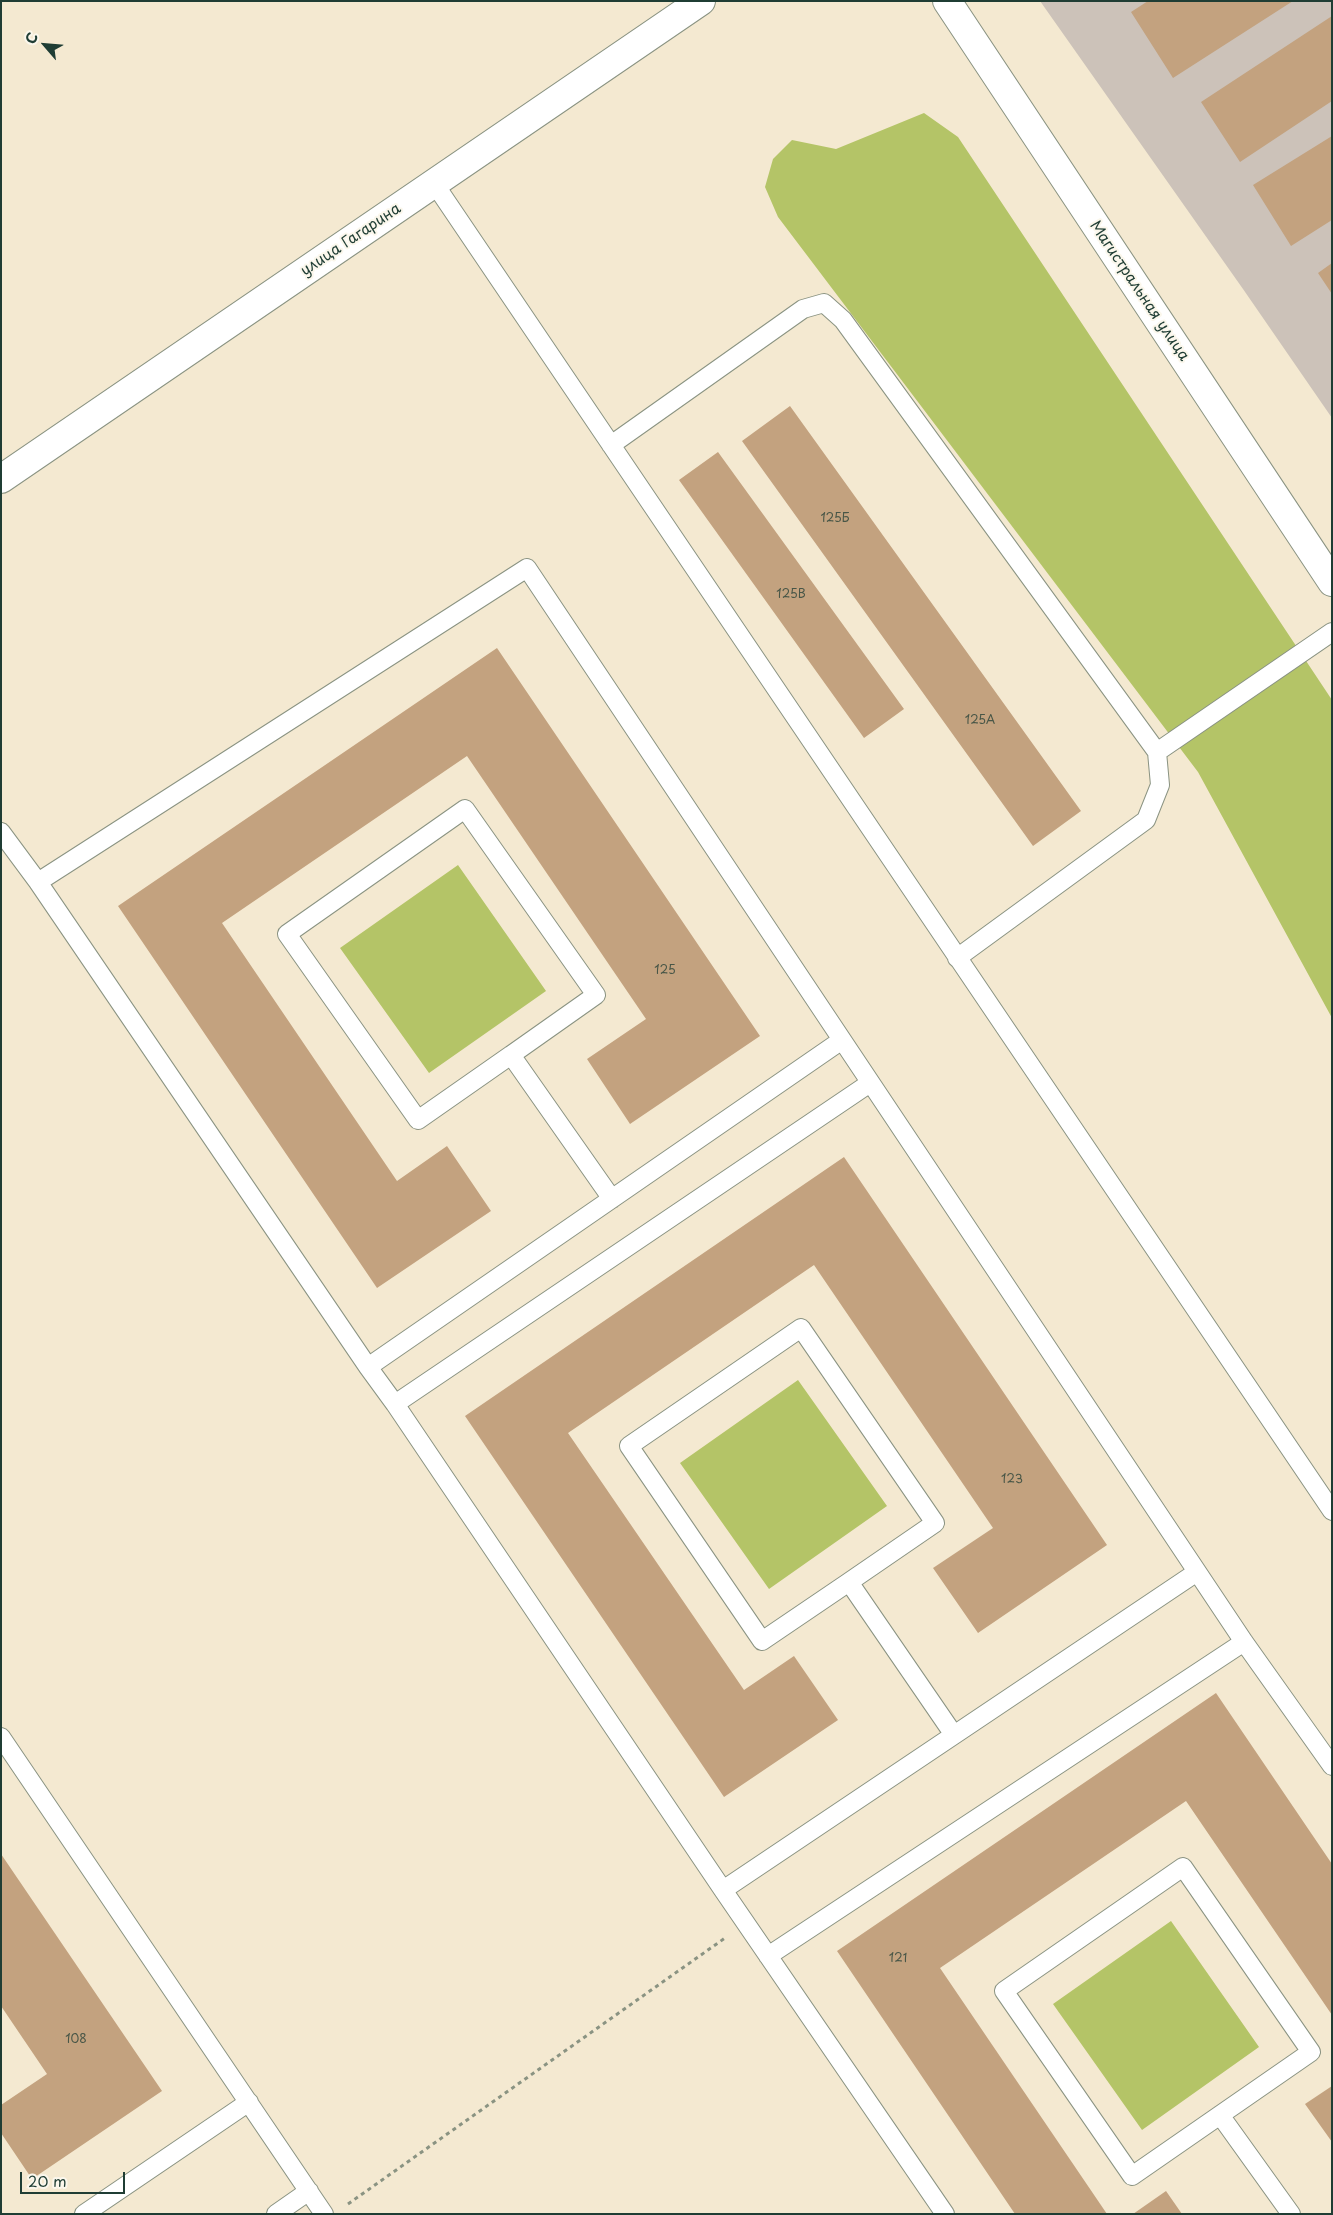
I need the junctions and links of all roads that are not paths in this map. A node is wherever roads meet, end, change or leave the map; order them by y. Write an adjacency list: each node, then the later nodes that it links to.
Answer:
1 (701, 1): 3 (street, улица Гагарина)
2 (947, 1): 6 (street, Магистральная улица)
3 (434, 184): 4 (lane); 5 (street, улица Гагарина)
4 (611, 445): 8 (lane); 11 (lane)
5 (1, 479)
6 (1332, 582)
7 (1332, 632): 8 (lane)
8 (1157, 752): 11 (lane)
9 (1, 832): 10 (lane)
10 (38, 882): 12 (lane); 16 (lane)
11 (957, 958): 18 (lane)
12 (842, 1040): 14 (lane); 15 (lane)
13 (511, 1055): 13 (lane); 15 (lane)
14 (870, 1083): 17 (lane); 19 (lane)
15 (612, 1199): 16 (lane)
16 (368, 1367): 17 (lane)
17 (395, 1404): 25 (lane)
18 (1332, 1511)
19 (1197, 1572): 21 (lane); 22 (lane)
20 (849, 1582): 20 (lane); 22 (lane)
21 (1244, 1642): 24 (lane); 26 (lane)
22 (954, 1735): 25 (lane)
23 (1, 1737): 27 (lane)
24 (1332, 1766)
25 (723, 1890): 26 (lane)
26 (768, 1956): 33 (lane)
27 (249, 2102): 29 (lane); 30 (lane)
28 (1220, 2115): 28 (lane); 34 (lane)
29 (309, 2191): 31 (lane); 32 (lane)
30 (84, 2214)
31 (276, 2214)
32 (324, 2214)
33 (945, 2214)
34 (1291, 2214)

